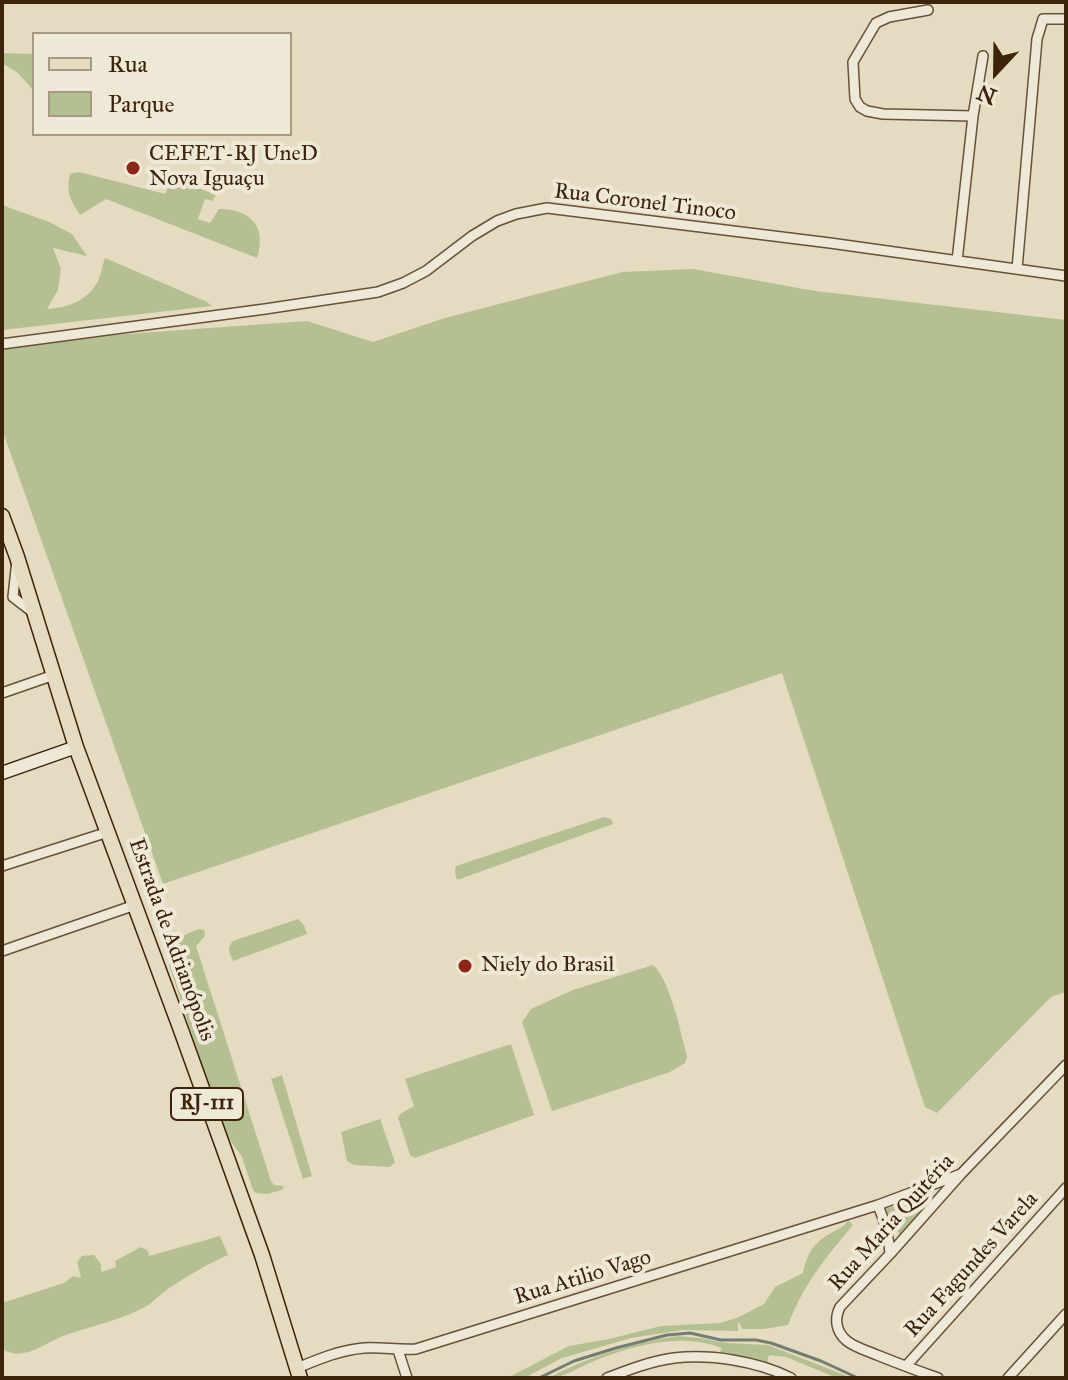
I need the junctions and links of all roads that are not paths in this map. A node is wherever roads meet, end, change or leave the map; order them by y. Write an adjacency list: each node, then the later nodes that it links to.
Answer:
1 (928, 10): 4 (street)
2 (1066, 19): 6 (street)
3 (983, 56): 4 (street)
4 (973, 116): 5 (street)
5 (957, 261): 6 (street, Rua Coronel Tinoco); 8 (street, Rua Coronel Tinoco)
6 (1017, 269): 7 (street, Rua Coronel Tinoco)
7 (1066, 276)
8 (2, 344)
9 (2, 516): 10 (main road, Estrada de Adrianópolis / RJ-111)
10 (17, 557): 11 (street); 13 (main road, Estrada de Adrianópolis / RJ-111)
11 (13, 597): 12 (street); 13 (street)
12 (2, 601)
13 (36, 615): 14 (main road, Estrada de Adrianópolis / RJ-111)
14 (54, 675): 15 (street); 16 (main road, Estrada de Adrianópolis / RJ-111)
15 (2, 693)
16 (76, 747): 17 (main road); 18 (main road, Estrada de Adrianópolis / RJ-111)
17 (2, 773)
18 (108, 832): 19 (street); 20 (main road, Estrada de Adrianópolis / RJ-111)
19 (2, 866)
20 (135, 905): 21 (street); 30 (main road, Estrada de Adrianópolis / RJ-111)
21 (2, 951)
22 (1066, 1065): 23 (street, Rua Maria Quitéria)
23 (961, 1174): 25 (street, Rua Atilio Vago); 26 (street, Rua Maria Quitéria)
24 (1066, 1188): 29 (street, Rua Fagundes Varela)
25 (878, 1205): 26 (street); 28 (street, Rua Atilio Vago)
26 (890, 1254): 29 (street, Rua Maria Quitéria)
27 (1066, 1314): 35 (street)
28 (398, 1350): 30 (street, Rua Atilio Vago); 31 (street)
29 (906, 1366): 34 (street, Rua Maria Quitéria)
30 (298, 1373)
31 (407, 1378)
32 (609, 1378): 33 (street)
33 (791, 1378)
34 (938, 1378)
35 (1008, 1378)

